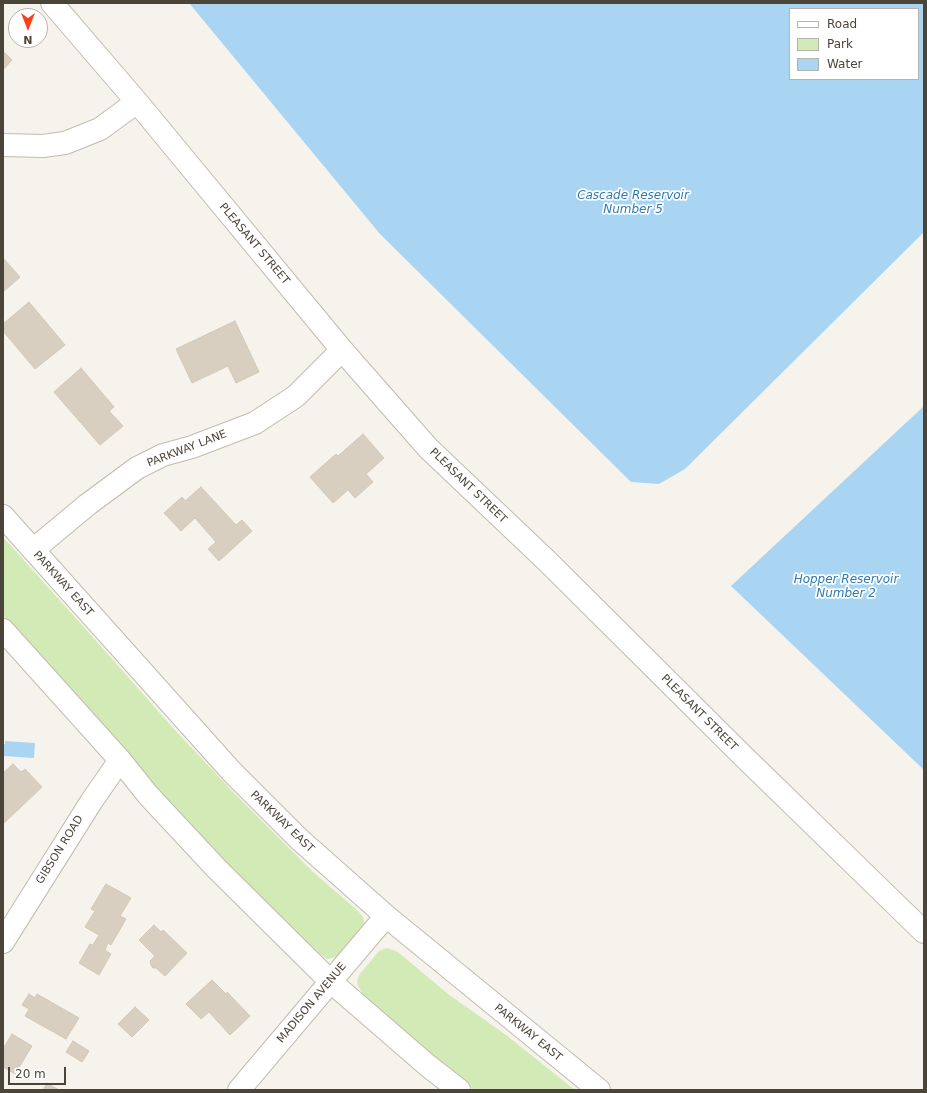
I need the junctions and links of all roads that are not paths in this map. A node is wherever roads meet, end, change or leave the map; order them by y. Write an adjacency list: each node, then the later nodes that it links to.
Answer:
1 (52, 3): 2 (street, PLEASANT STREET)
2 (137, 102): 3 (street); 4 (street, PLEASANT STREET)
3 (3, 145)
4 (342, 350): 6 (street, PARKWAY LANE); 10 (street, PLEASANT STREET)
5 (3, 516): 6 (street, PARKWAY EAST)
6 (33, 550): 9 (street, PARKWAY EAST)
7 (3, 630): 8 (street)
8 (120, 760): 11 (street, GIBSON ROAD); 12 (street)
9 (386, 916): 12 (street, MADISON AVENUE); 15 (street, PARKWAY EAST)
10 (924, 932)
11 (3, 942)
12 (330, 981): 13 (street, MADISON AVENUE); 14 (street)
13 (240, 1090)
14 (459, 1090)
15 (599, 1090)

